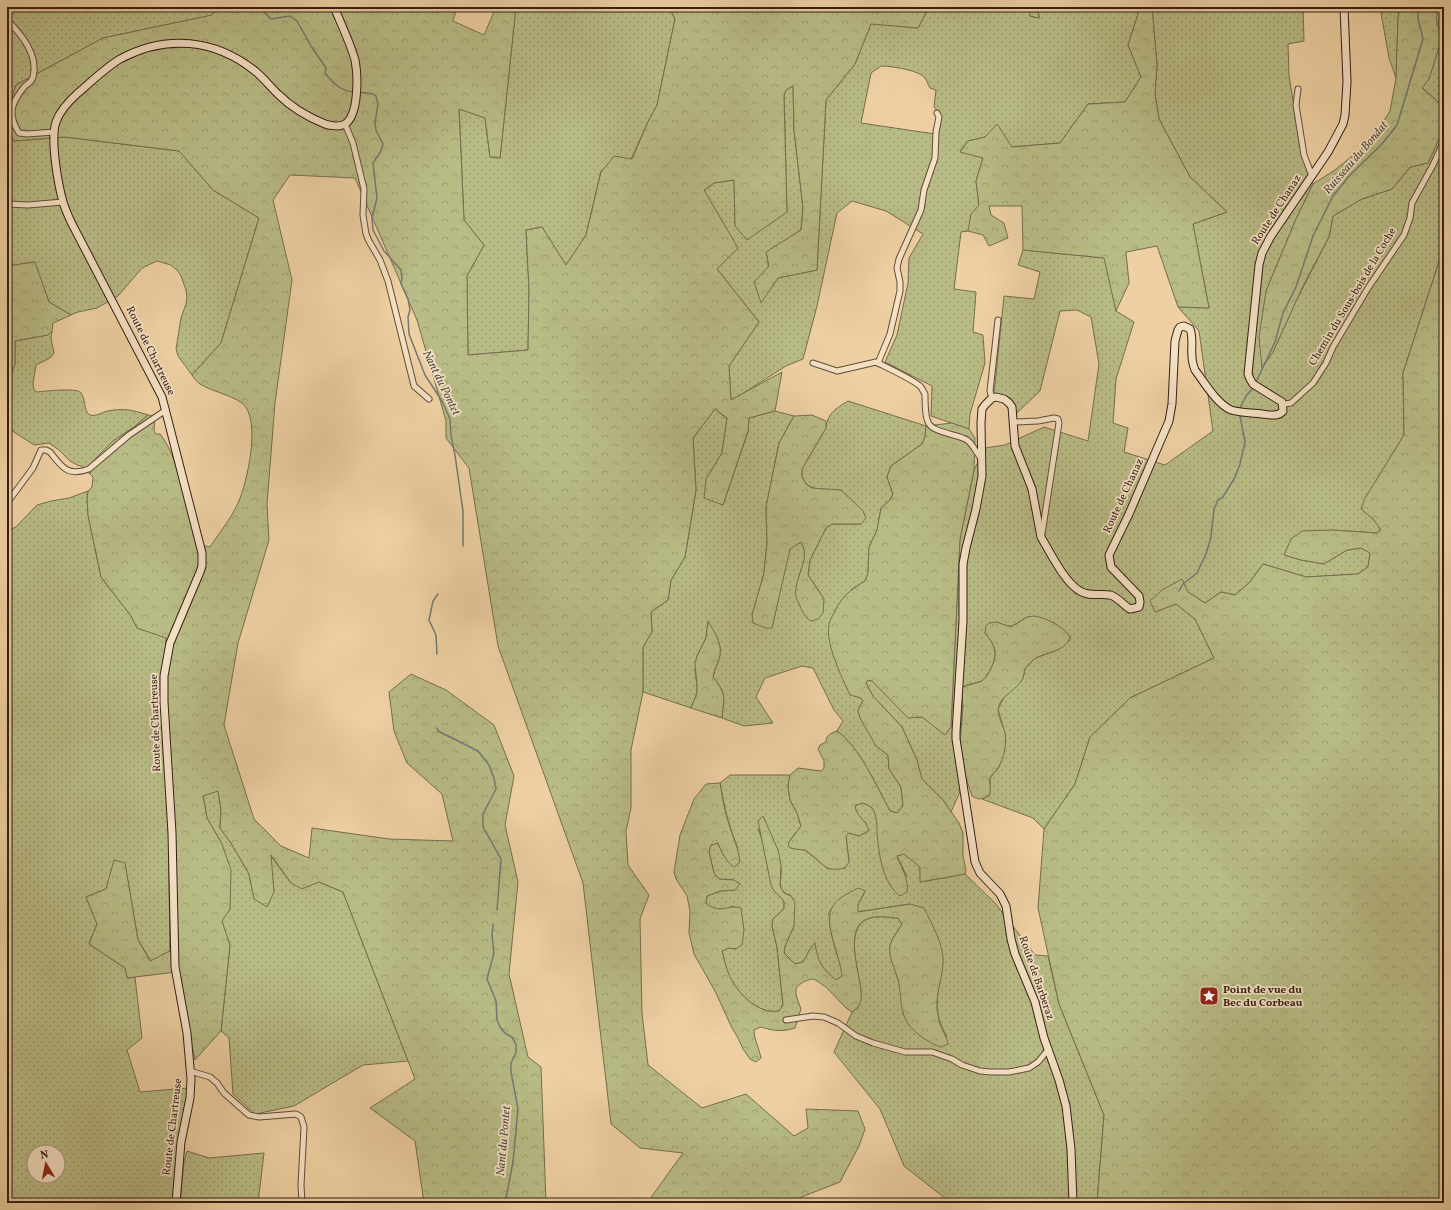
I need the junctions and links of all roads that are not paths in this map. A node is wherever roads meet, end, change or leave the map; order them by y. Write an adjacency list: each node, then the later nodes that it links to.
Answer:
1 (334, 7): 6 (street)
2 (1344, 7): 9 (street, Route de Chanaz)
3 (7, 20): 7 (street)
4 (1298, 89): 9 (street)
5 (937, 113): 14 (street)
6 (345, 124): 7 (street, Route de Chartreuse); 16 (street)
7 (54, 132): 10 (street, Route de Chartreuse)
8 (1444, 141): 17 (street, Chemin du Sous-bois de la Coche)
9 (1312, 176): 17 (street, Route de Chanaz)
10 (63, 202): 11 (street); 18 (street, Route de Chartreuse)
11 (7, 204)
12 (998, 320): 15 (street)
13 (813, 363): 14 (street)
14 (878, 363): 20 (street)
15 (992, 398): 19 (street, Route de Chanaz); 20 (street)
16 (429, 399)
17 (1282, 402): 22 (street, Route de Chanaz)
18 (166, 410): 21 (street); 25 (street, Route de Chartreuse)
19 (1014, 422): 22 (street, Route de Chanaz); 22 (street)
20 (982, 461): 24 (street, Route de Barberaz)
21 (7, 503)
22 (1041, 537)
23 (786, 1020): 24 (street)
24 (1048, 1050): 28 (street, Route de Barberaz)
25 (190, 1071): 26 (street, Route de Chartreuse); 27 (street)
26 (176, 1203)
27 (302, 1203)
28 (1073, 1203)

